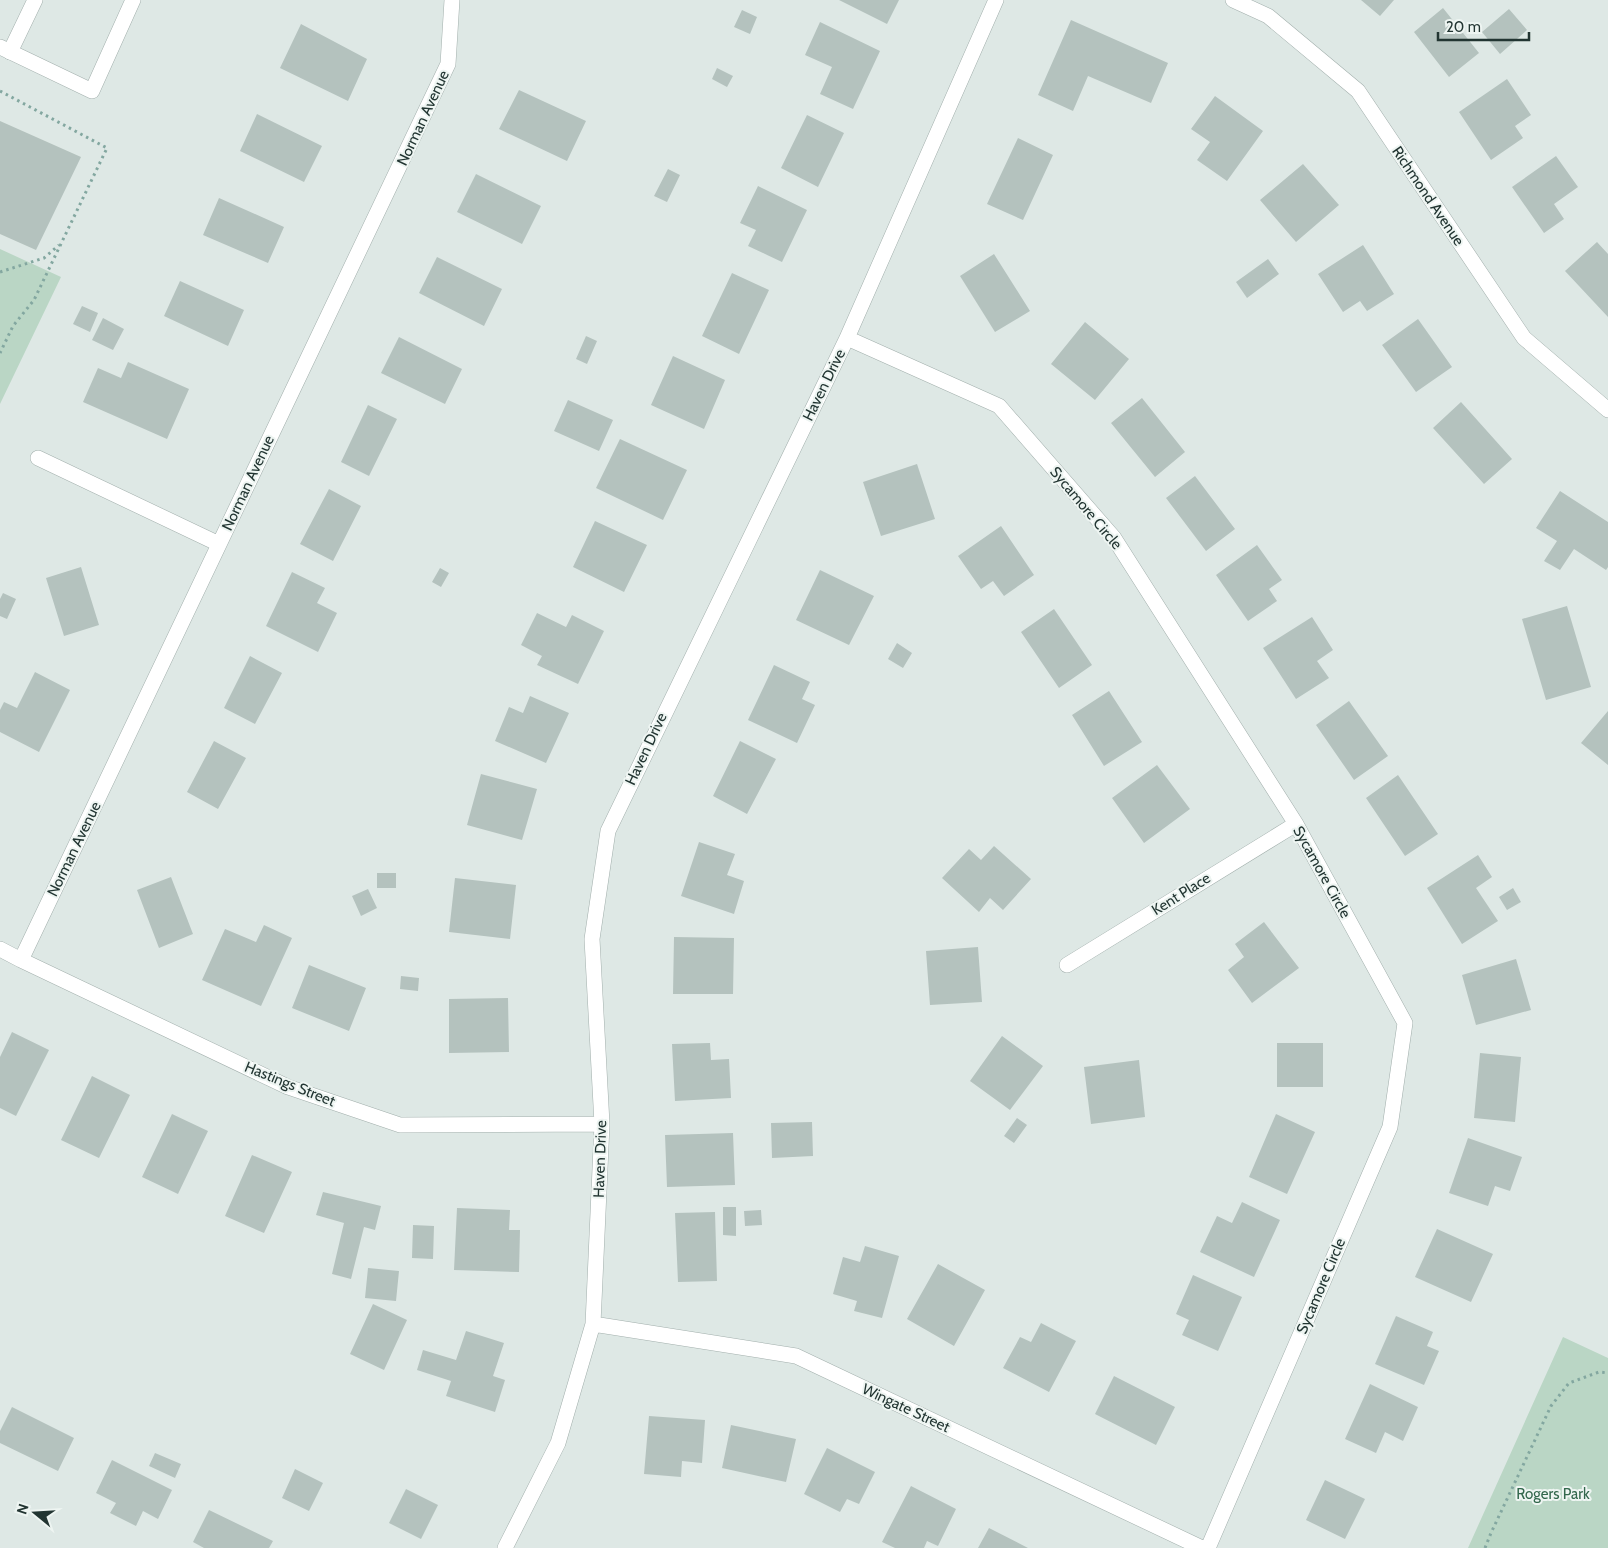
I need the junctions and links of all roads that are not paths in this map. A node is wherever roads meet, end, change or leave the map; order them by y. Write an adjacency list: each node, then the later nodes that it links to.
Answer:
1 (35, 0): 6 (street)
2 (133, 0): 6 (street)
3 (452, 0): 10 (street, Norman Avenue)
4 (996, 0): 7 (street, Haven Drive)
5 (1233, 0): 8 (street, Richmond Avenue)
6 (5, 49)
7 (847, 338): 11 (street, Sycamore Circle); 15 (street, Haven Drive)
8 (1608, 410)
9 (38, 458): 10 (street)
10 (219, 544): 13 (street, Norman Avenue)
11 (1296, 824): 14 (street, Kent Place); 19 (street, Sycamore Circle)
12 (0, 949): 13 (street, Hastings Street)
13 (21, 960): 15 (street, Hastings Street)
14 (1067, 965)
15 (602, 1124): 16 (street, Haven Drive)
16 (593, 1324): 17 (street, Haven Drive); 18 (street, Wingate Street)
17 (505, 1548)
18 (1202, 1548)
19 (1208, 1548)

